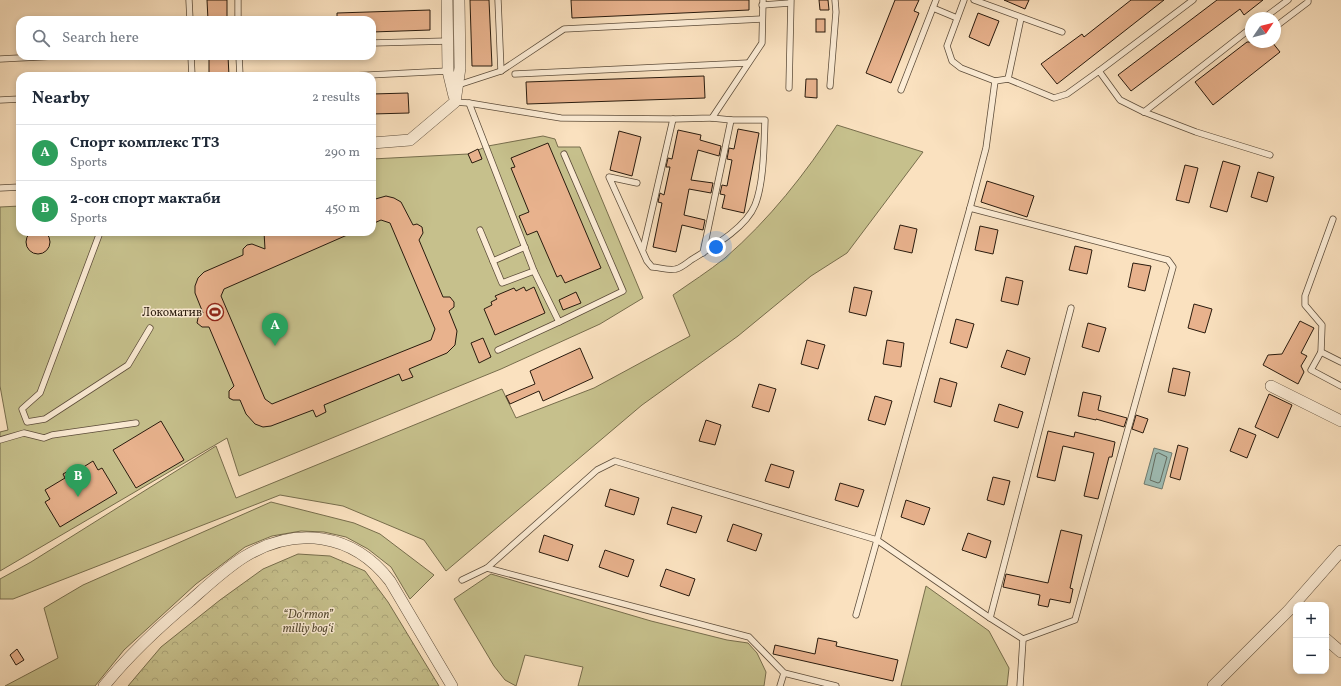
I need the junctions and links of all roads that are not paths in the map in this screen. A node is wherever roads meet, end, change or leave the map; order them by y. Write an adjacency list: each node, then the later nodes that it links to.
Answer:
1 (189, 0): 17 (lane)
2 (238, 0): 18 (lane)
3 (447, 0): 25 (street)
4 (459, 0): 41 (street)
5 (498, 0): 33 (lane)
6 (835, 0): 42 (lane)
7 (936, 0): 15 (lane)
8 (964, 0): 19 (lane)
9 (974, 0): 20 (lane)
10 (1193, 0): 34 (lane)
11 (1288, 0): 16 (lane)
12 (1308, 0): 22 (lane)
13 (790, 1): 14 (lane); 43 (lane)
14 (762, 3): 21 (lane)
15 (933, 8): 19 (lane); 44 (lane)
16 (1272, 12)
17 (190, 16)
18 (238, 16)
19 (957, 18): 40 (lane)
20 (1022, 18): 23 (lane); 39 (lane)
21 (762, 19): 31 (lane); 33 (lane)
22 (1281, 22)
23 (1062, 32)
24 (1245, 33): 49 (lane)
25 (448, 41): 26 (lane); 32 (street)
26 (376, 43)
27 (16, 58): 28 (lane)
28 (0, 59)
29 (191, 60): 35 (lane)
30 (239, 60): 36 (lane)
31 (748, 63): 37 (lane); 50 (lane)
32 (448, 71): 38 (lane); 41 (street)
33 (501, 71): 41 (lane)
34 (1099, 71): 39 (lane); 49 (lane)
35 (192, 72)
36 (240, 72)
37 (515, 74)
38 (376, 75)
39 (1008, 79): 40 (lane)
40 (995, 81): 59 (lane)
41 (455, 86): 47 (street)
42 (830, 86)
43 (789, 88)
44 (901, 90)
45 (16, 99): 46 (lane)
46 (0, 100)
47 (455, 102): 48 (lane); 53 (street)
48 (469, 103): 51 (lane); 63 (lane)
49 (1144, 112): 55 (lane)
50 (712, 118): 51 (lane); 52 (lane)
51 (673, 119): 64 (lane)
52 (731, 120): 65 (lane); 65 (lane)
53 (376, 143)
54 (564, 154): 69 (lane)
55 (1270, 156)
56 (637, 183): 64 (lane)
57 (16, 187): 58 (lane)
58 (0, 188)
59 (970, 208): 81 (lane); 89 (lane)
60 (1333, 219): 72 (lane)
61 (480, 230): 66 (lane)
62 (99, 236): 77 (lane)
63 (524, 247): 66 (lane); 67 (lane)
64 (643, 250): 65 (lane)
65 (703, 253)
66 (493, 261): 67 (lane)
67 (534, 270): 69 (lane)
68 (1072, 308): 88 (lane)
69 (559, 322): 71 (lane)
70 (150, 328): 77 (lane)
71 (498, 350)
72 (1321, 352): 73 (lane); 75 (lane)
73 (1341, 362)
74 (1271, 386): 76 (street)
75 (1341, 386)
76 (1341, 421)
77 (27, 422): 79 (lane)
78 (136, 424): 79 (lane)
79 (24, 433): 80 (lane)
80 (0, 440)
81 (877, 540): 83 (lane); 87 (lane); 88 (lane)
82 (1341, 552): 85 (street)
83 (487, 568): 84 (lane); 92 (lane)
84 (462, 580)
85 (1301, 602)
86 (1293, 612): 98 (street)
87 (856, 615)
88 (990, 618): 89 (lane)
89 (1023, 639): 97 (lane)
90 (1329, 642): 91 (street)
91 (1341, 652)
92 (784, 673): 95 (lane); 96 (lane)
93 (104, 686): 94 (street)
94 (452, 686)
95 (780, 686)
96 (836, 686)
97 (1020, 686)
98 (1213, 686)

